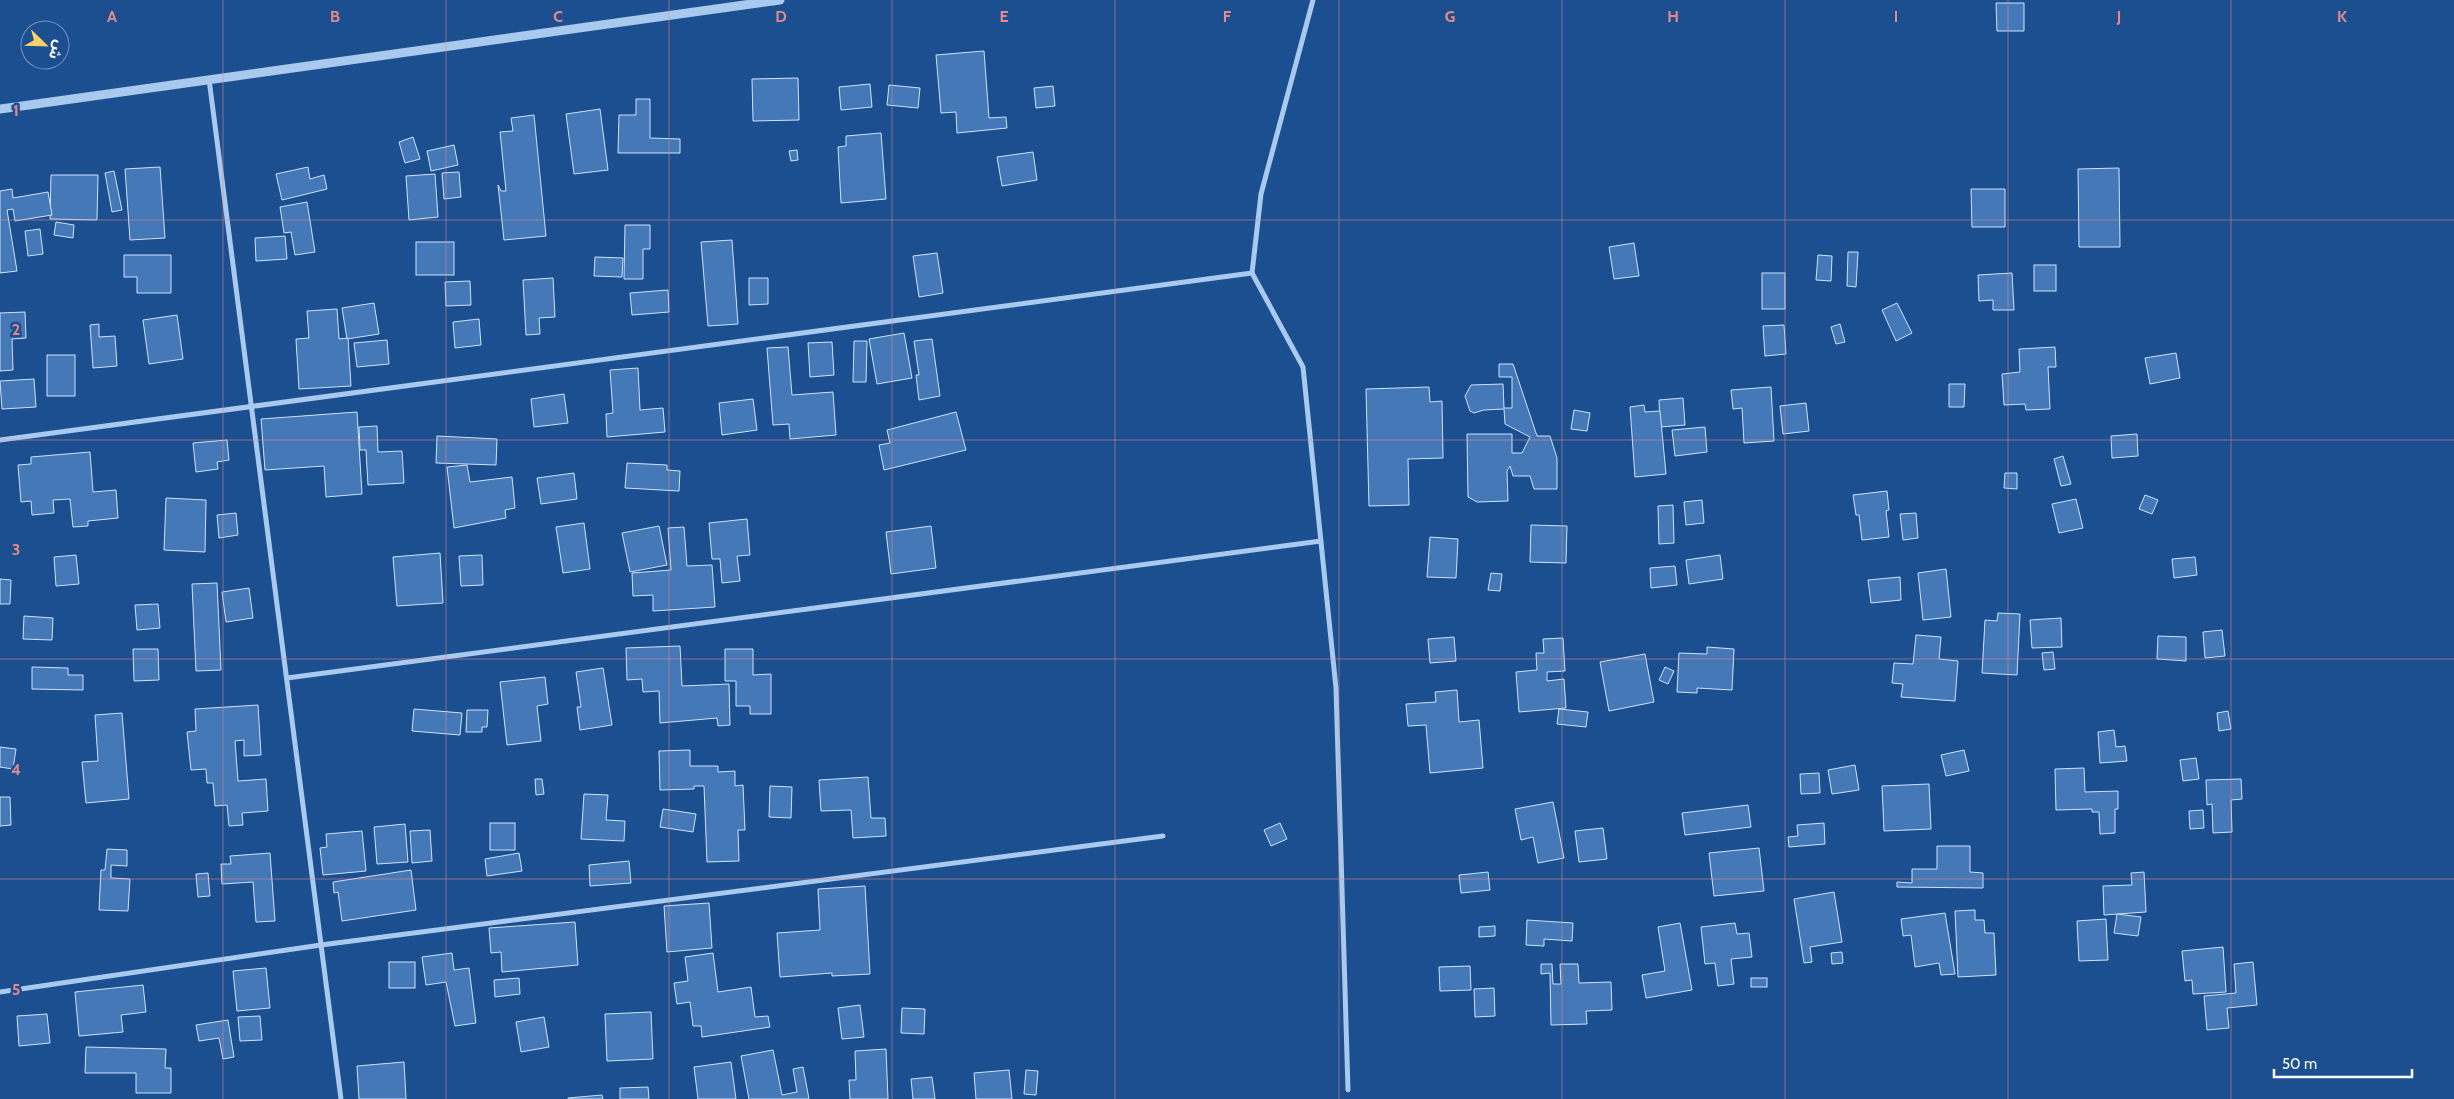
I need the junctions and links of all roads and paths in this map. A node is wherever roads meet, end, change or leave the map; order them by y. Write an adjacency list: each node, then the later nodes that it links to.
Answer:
1 (780, 0): 3 (street)
2 (1313, 0): 5 (street)
3 (209, 79): 4 (street); 6 (street)
4 (0, 109)
5 (1252, 273): 6 (street); 8 (street)
6 (252, 406): 7 (street); 9 (street)
7 (0, 440)
8 (1321, 541): 9 (street); 13 (street)
9 (287, 678): 11 (street)
10 (1164, 836): 11 (street)
11 (321, 945): 12 (street); 14 (street)
12 (0, 992)
13 (1348, 1090)
14 (341, 1099)

